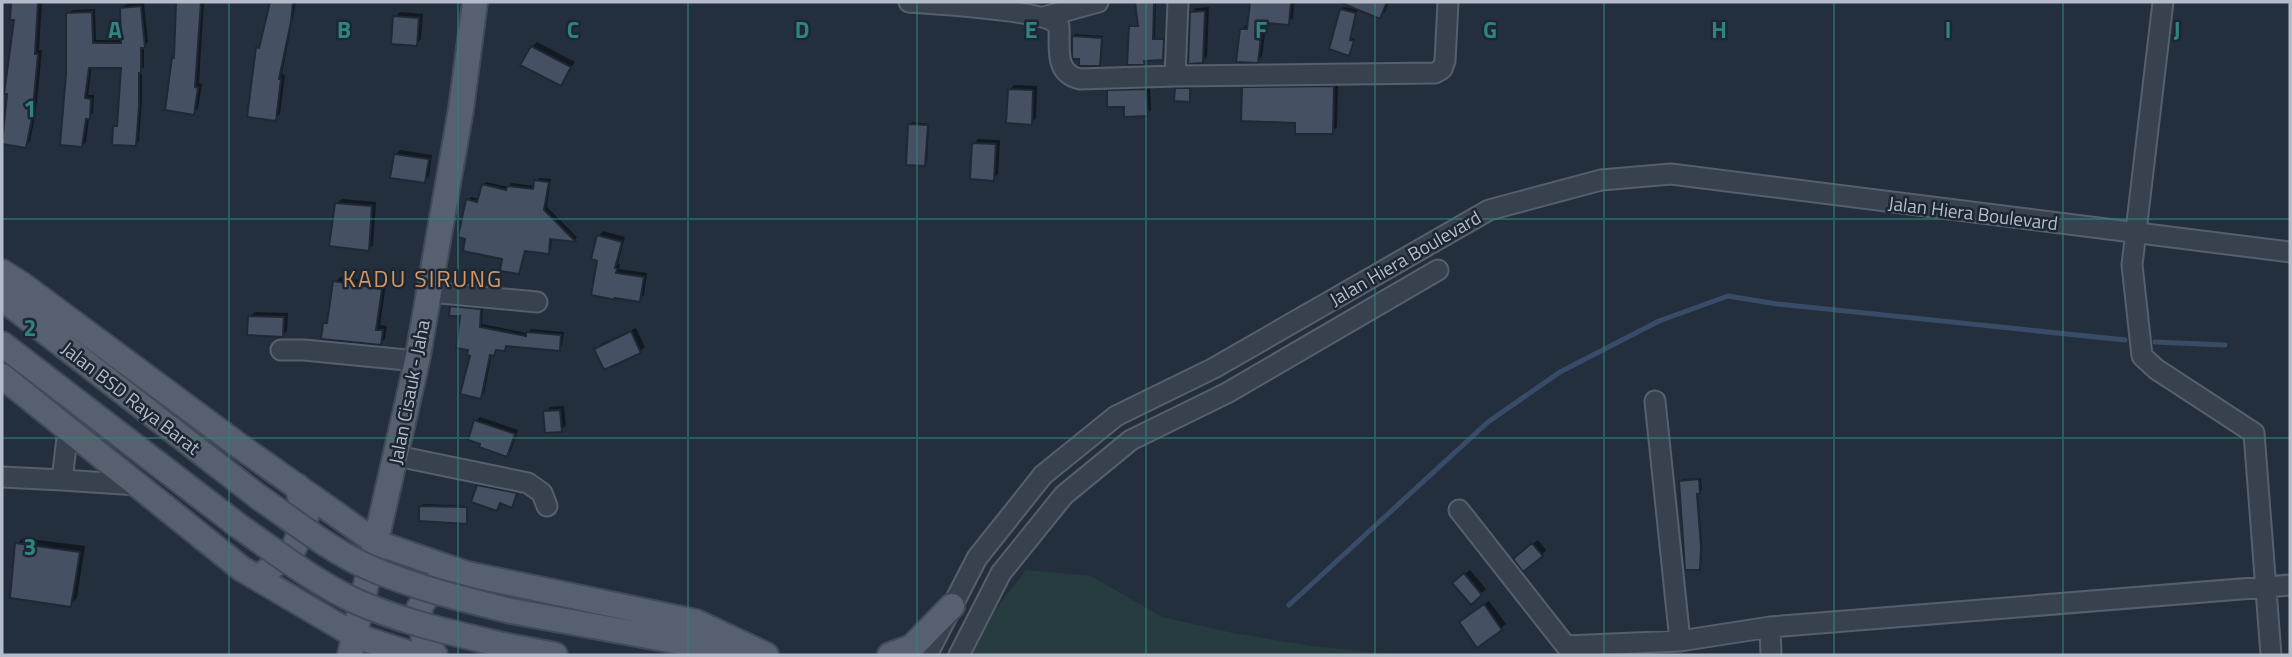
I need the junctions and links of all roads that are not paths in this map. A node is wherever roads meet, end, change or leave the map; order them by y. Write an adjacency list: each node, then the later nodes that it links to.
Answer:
1 (475, 2): 13 (main road, Jalan Cisauk - Jaha)
2 (909, 2): 7 (street)
3 (1098, 2): 7 (street)
4 (1178, 2): 8 (street)
5 (1448, 2): 8 (street)
6 (2163, 2): 9 (street)
7 (1044, 18): 8 (street)
8 (1175, 76)
9 (2136, 233): 10 (street, Jalan Hiera Boulevard); 19 (street, Jalan Hiera Boulevard); 35 (street)
10 (2290, 252)
11 (1438, 270): 21 (street, Jalan Hiera Boulevard)
12 (2, 272): 28 (main road)
13 (429, 292): 15 (street); 18 (main road, Jalan Cisauk - Jaha)
14 (2, 298): 43 (main road, Jalan BSD Raya Barat, bridge)
15 (537, 302)
16 (2, 344): 42 (main road, Jalan BSD Raya Barat, bridge)
17 (281, 350): 18 (street)
18 (417, 361): 24 (main road, Jalan Cisauk - Jaha)
19 (1214, 368): 21 (street); 36 (street, Jalan Hiera Boulevard)
20 (2, 376): 23 (main road)
21 (1227, 393): 47 (street, Jalan Hiera Boulevard)
22 (1655, 401): 38 (street)
23 (68, 430): 26 (street); 27 (main road)
24 (397, 456): 29 (street); 31 (main road, Jalan Cisauk - Jaha)
25 (2, 477): 26 (street)
26 (62, 480): 27 (street)
27 (138, 485): 32 (main road)
28 (297, 486): 31 (main road); 32 (main road)
29 (547, 506)
30 (1459, 510): 38 (street)
31 (377, 543): 33 (main road); 39 (main road, Jalan Cisauk - Jaha)
32 (242, 569): 39 (main road)
33 (467, 574): 41 (main road); 44 (main road)
34 (2290, 585): 35 (street)
35 (2266, 587): 37 (street); 49 (street)
36 (952, 606): 45 (main road); 46 (street, Jalan Hiera Boulevard)
37 (1770, 628): 38 (street); 48 (street)
38 (1680, 641)
39 (353, 646): 40 (main road)
40 (414, 655)
41 (435, 655)
42 (555, 655)
43 (755, 655)
44 (766, 655)
45 (890, 655)
46 (927, 655)
47 (959, 655)
48 (1771, 655)
49 (2271, 655)

